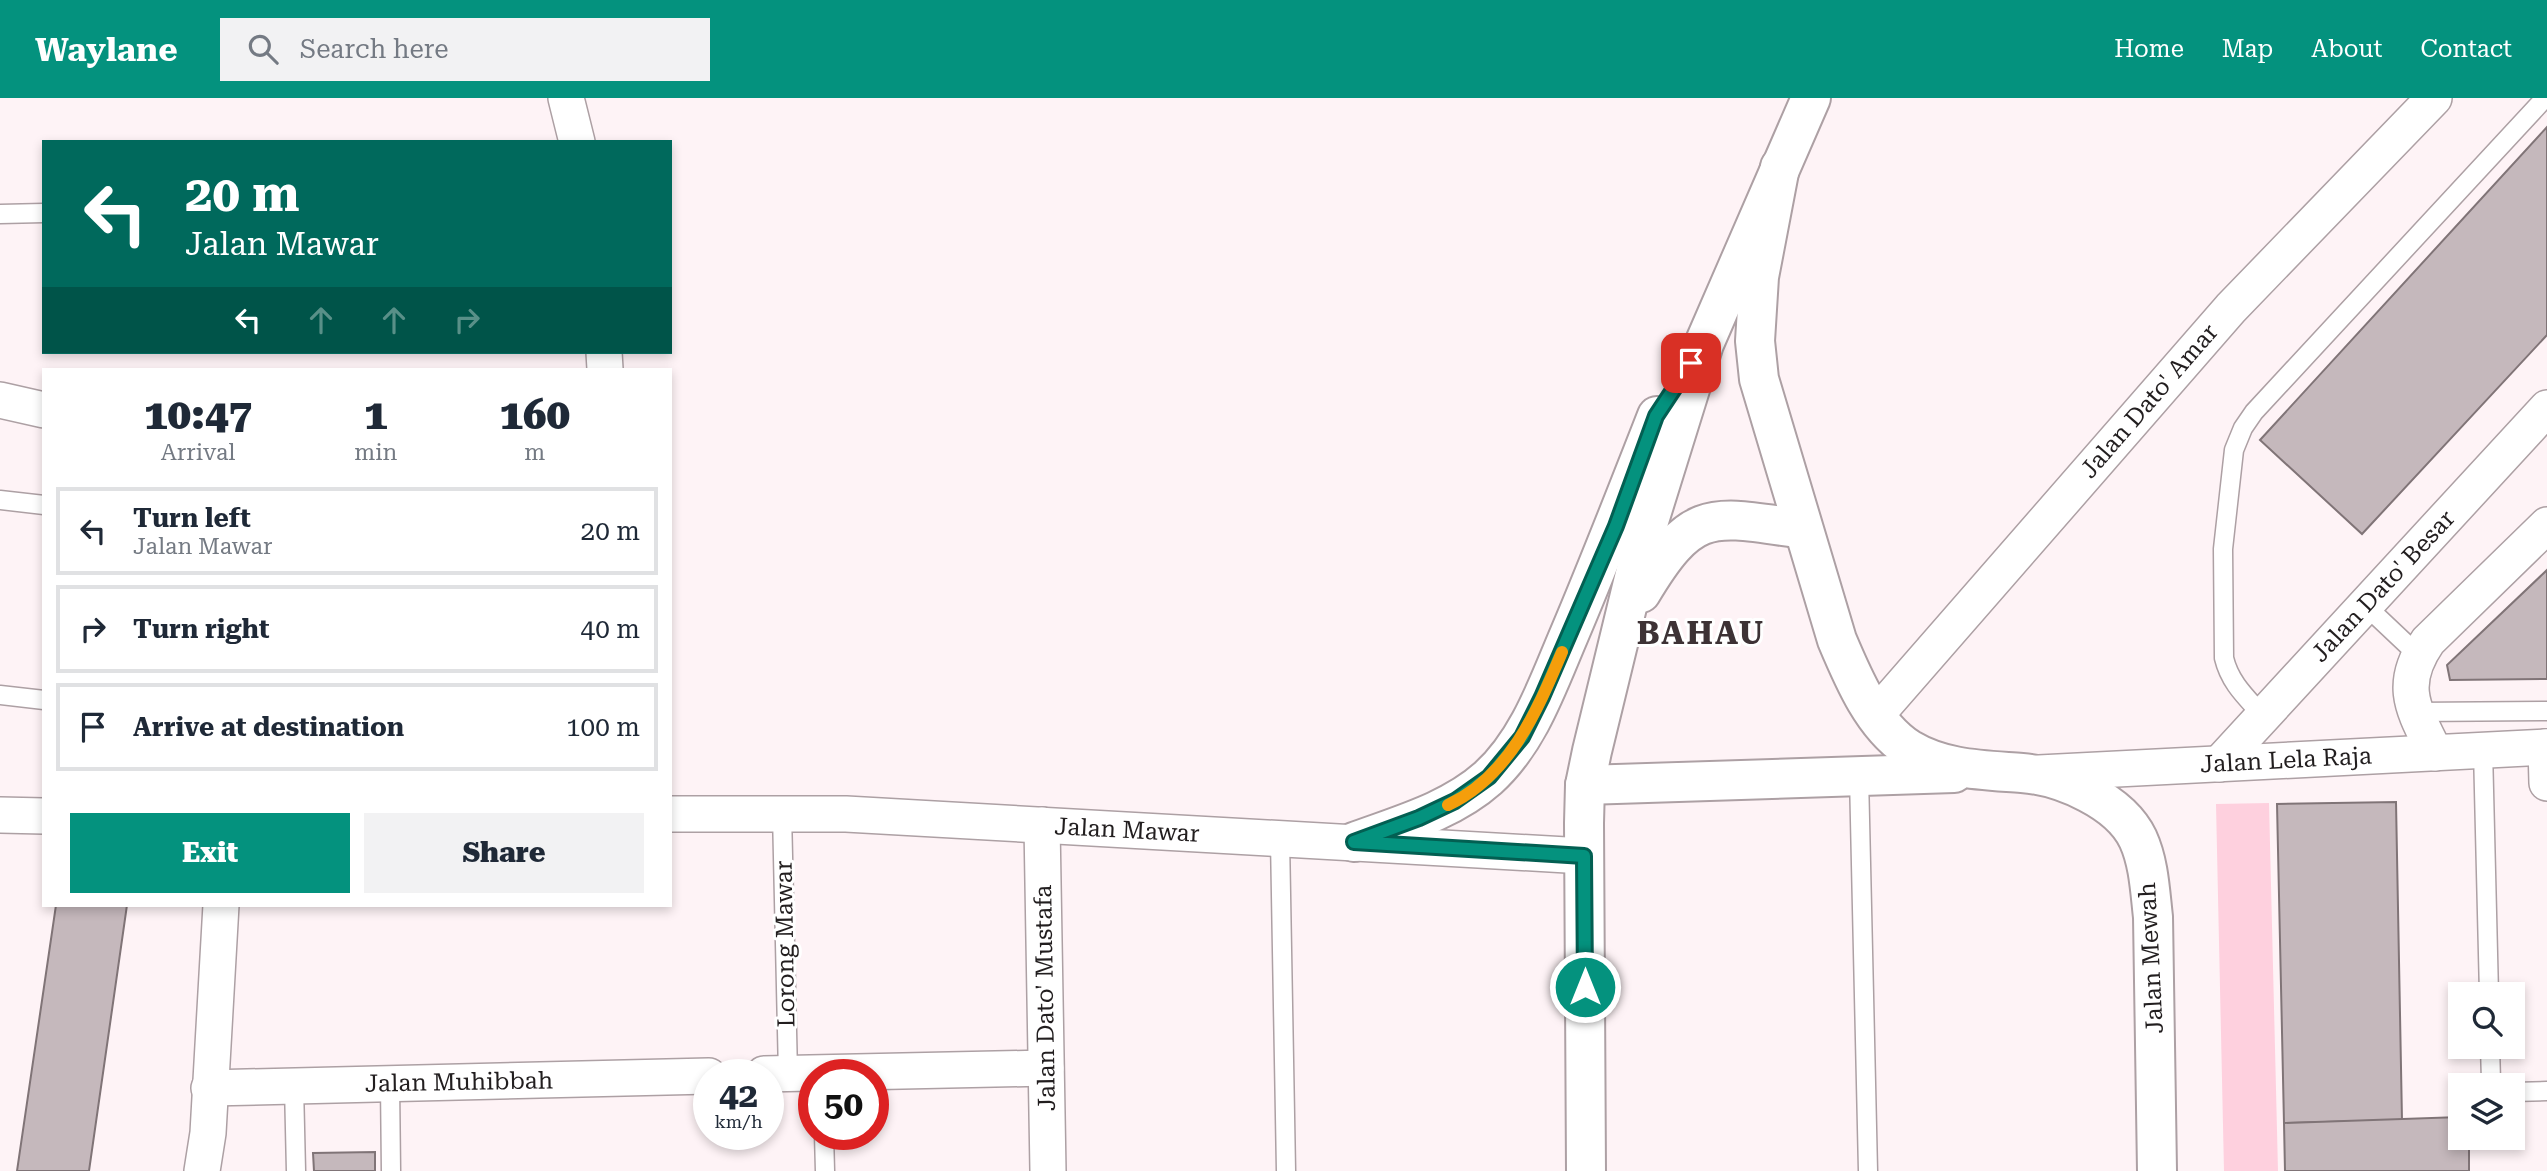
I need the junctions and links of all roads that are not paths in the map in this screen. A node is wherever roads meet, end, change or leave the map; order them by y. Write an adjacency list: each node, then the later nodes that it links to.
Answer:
1 (565, 98): 5 (street)
2 (1811, 98): 6 (main road)
3 (2434, 98): 24 (street, Jalan Dato' Amar)
4 (2545, 98): 25 (lane)
5 (576, 140)
6 (1780, 167): 9 (main road); 16 (main road)
7 (42, 213): 8 (lane)
8 (0, 214)
9 (1704, 344): 18 (main road); 40 (main road)
10 (0, 400): 12 (street)
11 (2547, 408): 17 (street, Jalan Dato' Besar)
12 (42, 410)
13 (0, 500): 14 (lane)
14 (42, 505)
15 (2547, 525): 19 (street)
16 (1803, 528): 18 (main road); 24 (main road)
17 (2365, 605): 19 (lane); 25 (street, Jalan Dato' Besar)
18 (1623, 625): 33 (main road)
19 (2418, 655): 23 (street)
20 (0, 695): 21 (lane)
21 (42, 700)
22 (2547, 711): 23 (lane)
23 (2415, 712): 28 (street)
24 (1877, 715): 30 (main road)
25 (2263, 716): 29 (street, Jalan Dato' Besar)
26 (2547, 747): 27 (street, Jalan Lela Raja); 32 (street)
27 (2483, 750): 28 (street, Jalan Lela Raja); 43 (lane)
28 (2435, 753): 29 (street, Jalan Lela Raja)
29 (2219, 764): 30 (street, Jalan Lela Raja)
30 (2009, 773): 31 (main road); 62 (main road, Jalan Mewah)
31 (1859, 776): 33 (main road); 61 (lane)
32 (2547, 783)
33 (1586, 785): 41 (main road)
34 (782, 813): 35 (street, Jalan Mawar); 38 (street, Jalan Mawar); 44 (lane, Lorong Mawar)
35 (672, 814)
36 (0, 815): 37 (street)
37 (42, 816)
38 (1042, 825): 39 (street, Jalan Mawar); 45 (street, Jalan Dato' Mustafa)
39 (1280, 839): 40 (street, Jalan Mawar); 59 (lane)
40 (1354, 842): 41 (street, Jalan Mawar)
41 (1584, 856): 60 (main road)
42 (221, 907): 50 (street)
43 (2489, 982)
44 (776, 1059)
45 (1046, 1068): 46 (street); 58 (street, Jalan Dato' Mustafa)
46 (889, 1072)
47 (693, 1076): 48 (street, Jalan Muhibbah)
48 (390, 1084): 49 (street, Jalan Muhibbah); 56 (lane)
49 (294, 1086): 50 (street, Jalan Muhibbah); 55 (lane)
50 (209, 1088): 54 (street)
51 (2547, 1091): 52 (lane)
52 (2525, 1092)
53 (824, 1150): 57 (lane)
54 (202, 1171)
55 (296, 1171)
56 (391, 1171)
57 (825, 1171)
58 (1048, 1171)
59 (1286, 1171)
60 (1586, 1171)
61 (1868, 1171)
62 (2157, 1171)

